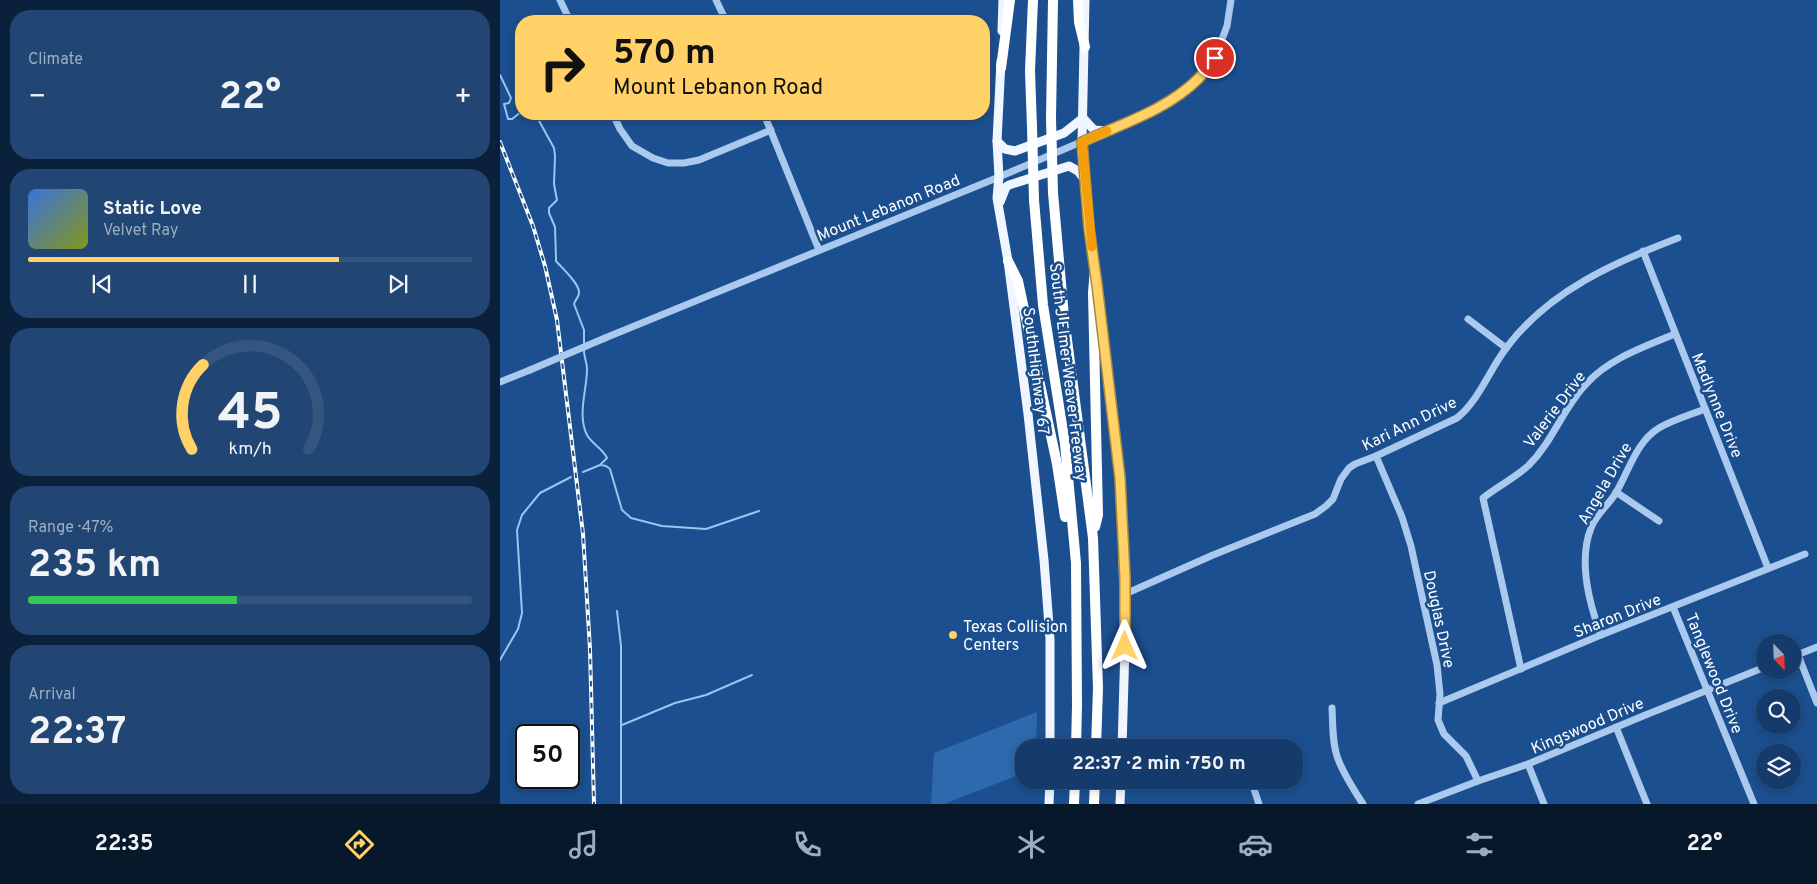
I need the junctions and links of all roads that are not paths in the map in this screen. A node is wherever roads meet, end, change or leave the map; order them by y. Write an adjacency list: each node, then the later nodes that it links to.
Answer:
1 (560, 0): 10 (street)
2 (716, 0): 11 (street)
3 (1003, 0): 13 (main road, South Highway 67)
4 (1010, 0): 13 (highway)
5 (1033, 0): 39 (highway, South J Elmer Weaver Freeway, bridge)
6 (1053, 0): 37 (highway, South J Elmer Weaver Freeway, bridge)
7 (1078, 0): 12 (highway)
8 (1085, 0): 12 (main road)
9 (1231, 0): 18 (street, Mount Lebanon Road)
10 (567, 15)
11 (723, 15)
12 (1085, 47): 14 (main road)
13 (1000, 68): 19 (main road, South Highway 67)
14 (1083, 118): 18 (main road); 19 (main road); 20 (main road)
15 (616, 120): 17 (street)
16 (767, 120): 17 (street)
17 (771, 130): 25 (street)
18 (1106, 131): 20 (street, Mount Lebanon Road)
19 (996, 141): 21 (main road, South Highway 67)
20 (1082, 142): 21 (street, Mount Lebanon Road); 22 (main road)
21 (999, 177): 23 (main road, South Highway 67); 25 (street, Mount Lebanon Road)
22 (1085, 180): 23 (main road); 28 (main road)
23 (999, 203): 27 (main road, South Highway 67)
24 (1678, 238): 26 (street, Kari Ann Drive)
25 (819, 250): 32 (street, Mount Lebanon Road, bridge)
26 (1644, 251): 30 (street, Madlynne Drive); 31 (street, Kari Ann Drive)
27 (1008, 261): 39 (highway); 54 (main road, South Highway 67)
28 (1095, 268): 37 (highway); 41 (main road)
29 (1468, 319): 31 (street)
30 (1675, 334): 33 (street, Madlynne Drive); 46 (street, Valerie Drive)
31 (1506, 348): 34 (street, Kari Ann Drive)
32 (500, 382)
33 (1705, 409): 35 (street, Angela Drive); 40 (street, Madlynne Drive)
34 (1376, 456): 41 (street, Kari Ann Drive); 50 (street, Douglas Drive)
35 (1616, 492): 36 (street); 43 (street, Angela Drive)
36 (1659, 521)
37 (1093, 538): 56 (highway, South J Elmer Weaver Freeway)
38 (1805, 554): 40 (street, Sharon Drive)
39 (1076, 563): 55 (highway, South J Elmer Weaver Freeway)
40 (1768, 568): 42 (street, Sharon Drive)
41 (1125, 594): 57 (main road)
42 (1673, 607): 43 (street, Sharon Drive); 49 (street, Tanglewood Drive)
43 (1601, 636): 46 (street, Sharon Drive)
44 (1817, 647): 45 (street)
45 (1801, 654)
46 (1522, 668): 50 (street, Sharon Drive)
47 (1801, 669): 51 (street)
48 (1756, 671): 49 (street, Kingswood Drive)
49 (1707, 691): 53 (street, Kingswood Drive); 74 (street, Tanglewood Drive)
50 (1439, 703): 59 (street, Douglas Drive)
51 (1817, 703)
52 (1332, 708): 70 (street)
53 (1616, 727): 58 (street, Kingswood Drive); 73 (street)
54 (1050, 739)
55 (1076, 739)
56 (1096, 739)
57 (1122, 739)
58 (1528, 764): 59 (street, Kingswood Drive); 72 (street)
59 (1478, 781): 71 (street, Kingswood Drive)
60 (1050, 789): 65 (main road)
61 (1075, 789): 66 (highway)
62 (1095, 789): 67 (highway)
63 (1121, 789): 68 (main road)
64 (1254, 789): 69 (street)
65 (1049, 804)
66 (1074, 804)
67 (1094, 804)
68 (1120, 804)
69 (1258, 804)
70 (1363, 804)
71 (1418, 804)
72 (1544, 804)
73 (1647, 804)
74 (1754, 804)

